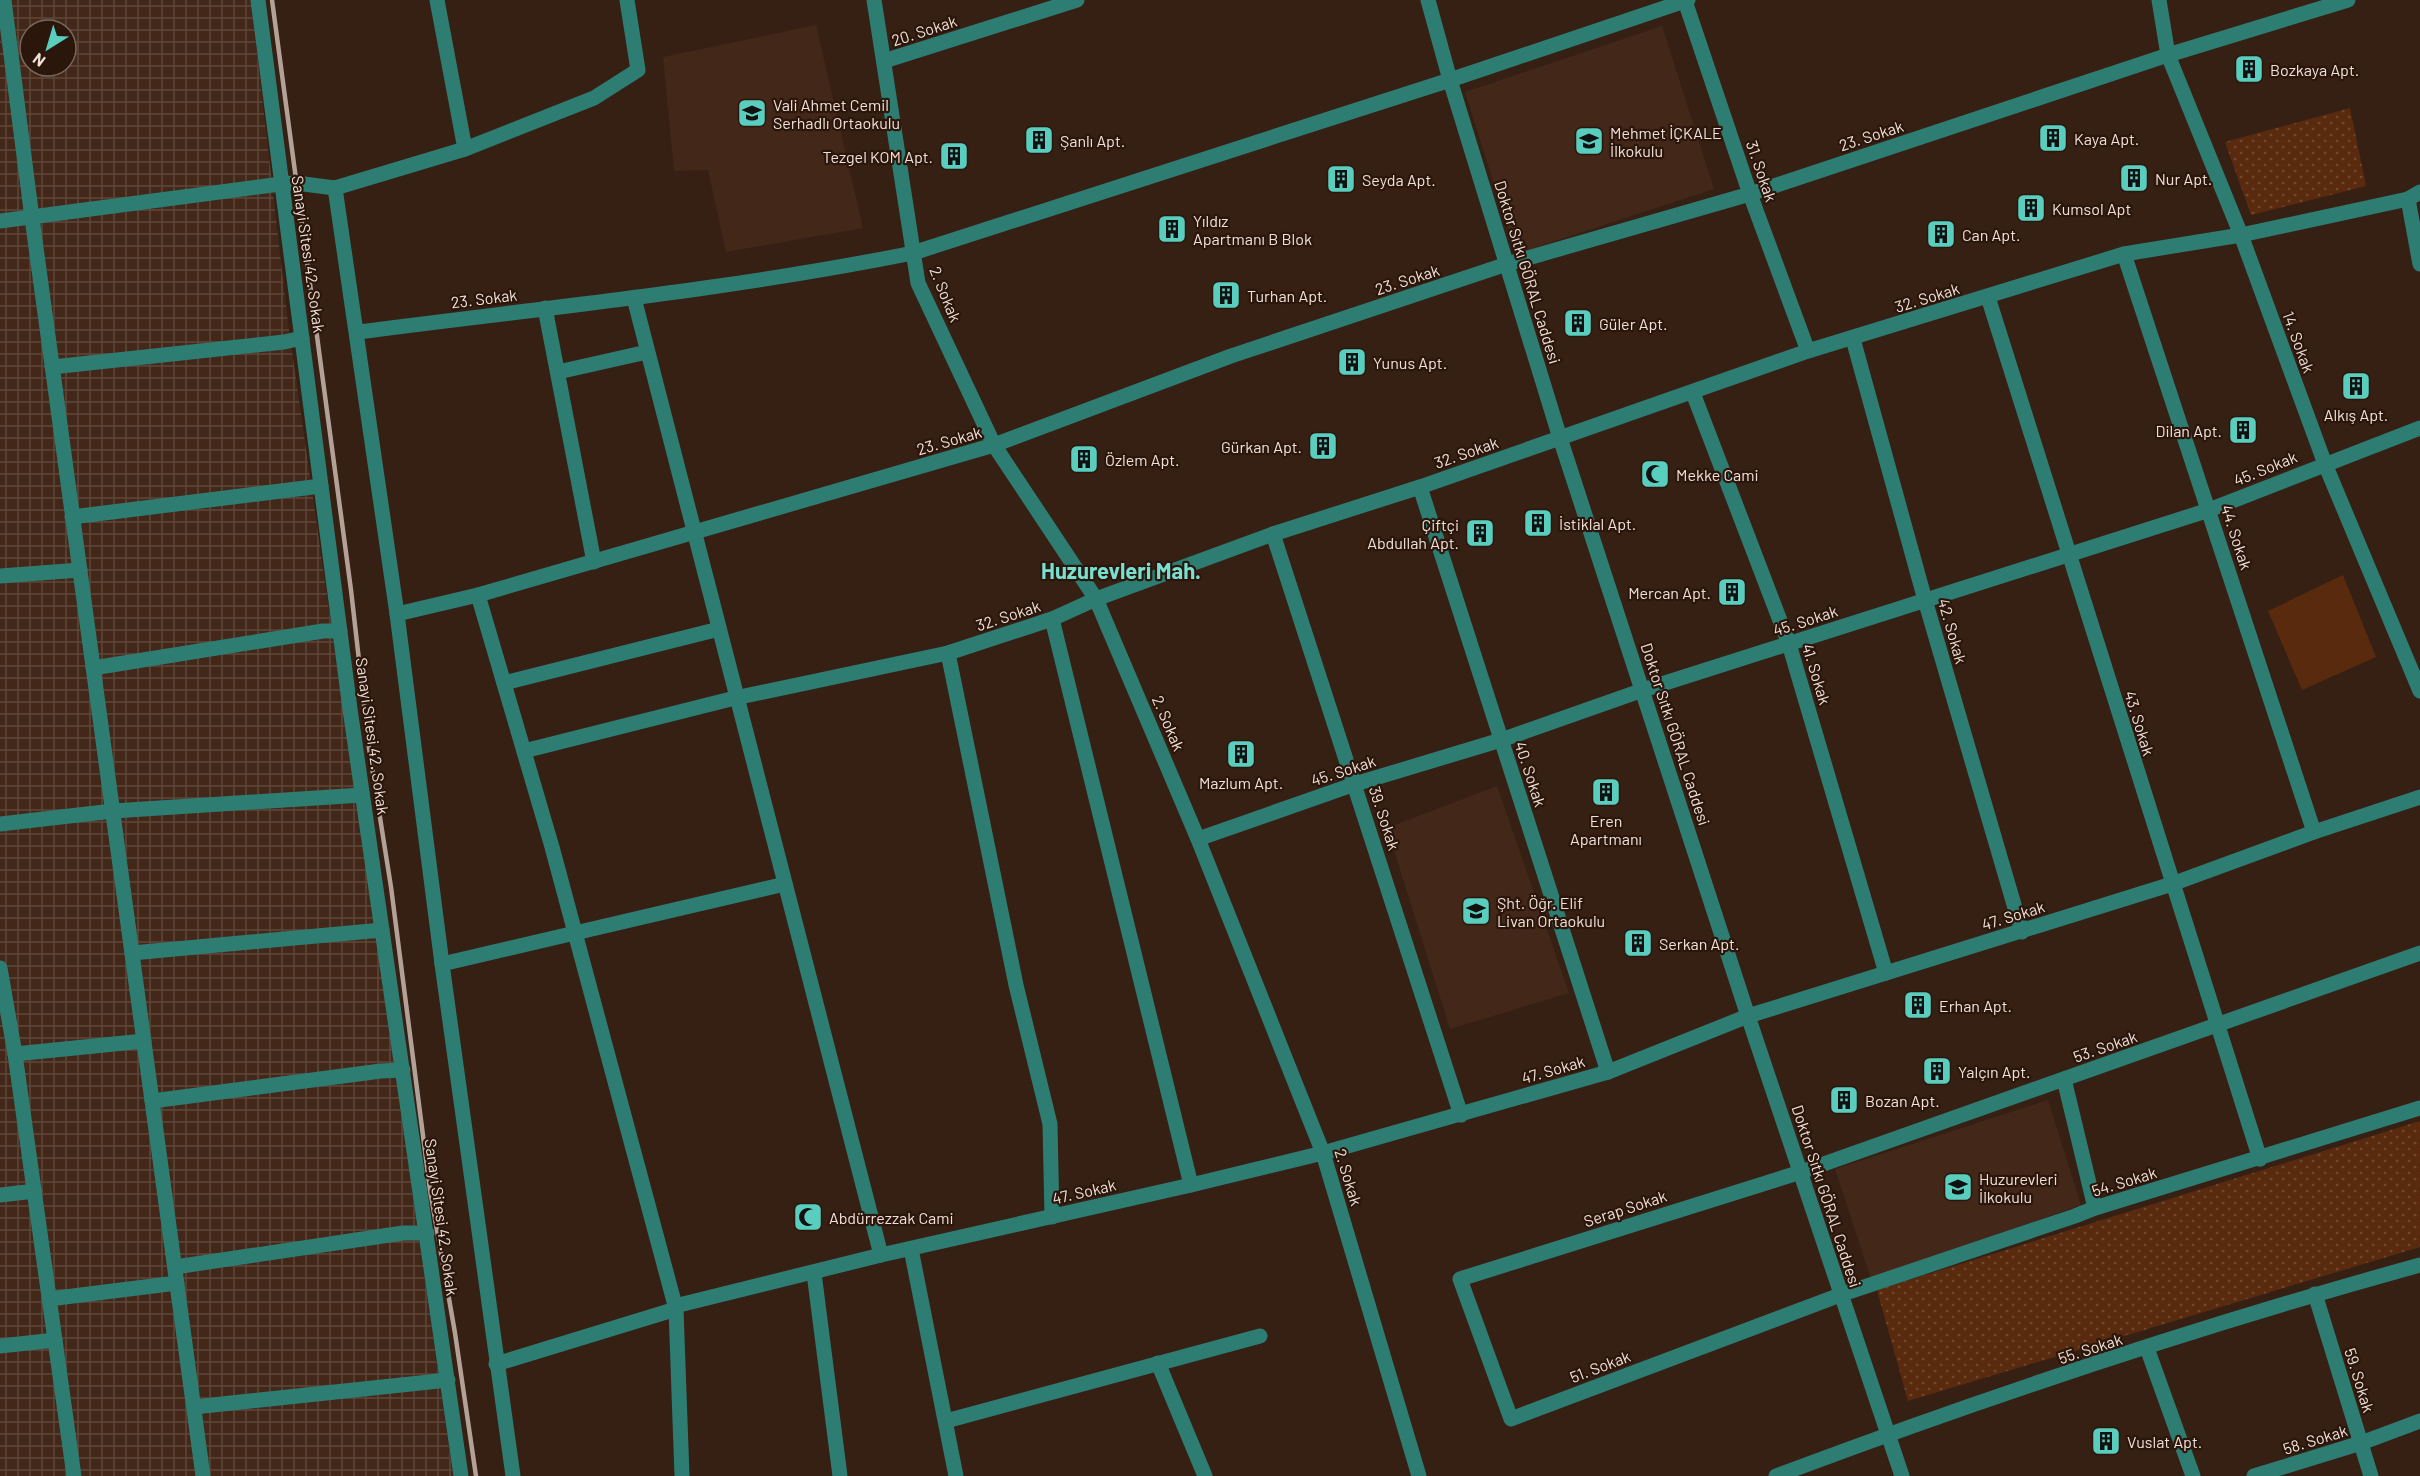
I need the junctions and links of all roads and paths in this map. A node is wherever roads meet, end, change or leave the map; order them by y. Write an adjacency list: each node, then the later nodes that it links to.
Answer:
1 (4, 0): 19 (street)
2 (258, 0): 15 (street, Sanayi Sitesi 42. Sokak)
3 (437, 0): 14 (street)
4 (627, 0): 14 (street)
5 (874, 0): 12 (street, 2. Sokak)
6 (1077, 0): 12 (street, 20. Sokak)
7 (1428, 0): 13 (street, Doktor Sıtkı GÖRAL Caddesi)
8 (1686, 0): 13 (street, 23. Sokak); 17 (street, 31. Sokak)
9 (2159, 0): 11 (street, 14. Sokak)
10 (2348, 0): 11 (street, 23. Sokak)
11 (2168, 55): 17 (street, 23. Sokak); 21 (street, 14. Sokak)
12 (885, 61): 22 (street, 2. Sokak)
13 (1450, 80): 22 (street, 23. Sokak); 24 (street, Doktor Sıtkı GÖRAL Caddesi)
14 (465, 149): 16 (street)
15 (281, 184): 16 (street); 19 (street); 30 (street, Sanayi Sitesi 42. Sokak)
16 (335, 188): 29 (street)
17 (1750, 194): 24 (street, 23. Sokak); 32 (street, 31. Sokak)
18 (2414, 196): 21 (street, 32. Sokak); 25 (street)
19 (32, 218): 20 (street); 34 (street)
20 (0, 221)
21 (2241, 235): 23 (street, 32. Sokak); 40 (street, 14. Sokak)
22 (913, 253): 27 (street, 23. Sokak); 39 (street, 2. Sokak)
23 (2124, 254): 26 (street, 32. Sokak); 43 (street, 44. Sokak)
24 (1507, 264): 38 (street, Doktor Sıtkı GÖRAL Caddesi); 39 (street, 23. Sokak)
25 (2420, 264)
26 (1988, 297): 31 (street, 32. Sokak); 47 (street, 43. Sokak)
27 (634, 298): 28 (street, 23. Sokak); 33 (street)
28 (545, 308): 29 (street, 23. Sokak); 35 (street)
29 (358, 332): 54 (street)
30 (302, 338): 34 (street); 41 (street, Sanayi Sitesi 42. Sokak)
31 (1853, 339): 32 (street, 32. Sokak); 53 (street, 42. Sokak)
32 (1808, 351): 36 (street, 32. Sokak)
33 (648, 352): 35 (street); 45 (street)
34 (52, 367): 44 (street)
35 (558, 372): 48 (street)
36 (1693, 393): 38 (street, 32. Sokak); 58 (street, 41. Sokak)
37 (2420, 428): 40 (street, 45. Sokak)
38 (1560, 438): 42 (street, 32. Sokak); 63 (street, Doktor Sıtkı GÖRAL Caddesi)
39 (994, 445): 45 (street, 23. Sokak); 52 (street, 2. Sokak)
40 (2325, 464): 43 (street, 45. Sokak); 60 (street, 14. Sokak)
41 (321, 486): 44 (street); 57 (street, Sanayi Sitesi 42. Sokak)
42 (1420, 487): 46 (street, 32. Sokak); 66 (street, 40. Sokak)
43 (2209, 510): 47 (street, 45. Sokak); 73 (street, 44. Sokak)
44 (72, 517): 49 (street)
45 (694, 533): 48 (street, 23. Sokak); 56 (street)
46 (1273, 534): 52 (street, 32. Sokak); 68 (street, 39. Sokak)
47 (2069, 555): 53 (street, 45. Sokak); 76 (street, 43. Sokak)
48 (594, 562): 51 (street, 23. Sokak)
49 (80, 570): 50 (street); 61 (street)
50 (0, 576)
51 (478, 595): 54 (street, 23. Sokak); 62 (street)
52 (1096, 599): 55 (street, 32. Sokak); 74 (street, 2. Sokak)
53 (1925, 600): 58 (street, 45. Sokak); 78 (street, 42. Sokak)
54 (397, 614): 82 (street)
55 (1052, 620): 59 (street, 32. Sokak); 98 (street)
56 (719, 629): 62 (street); 65 (street)
57 (340, 631): 61 (street); 69 (street, Sanayi Sitesi 42. Sokak)
58 (1789, 644): 63 (street, 45. Sokak); 84 (street, 41. Sokak)
59 (948, 653): 65 (street, 32. Sokak); 102 (street)
60 (2414, 662): 64 (street, 14. Sokak)
61 (93, 668): 71 (street)
62 (504, 683): 67 (street)
63 (1643, 690): 66 (street, 45. Sokak); 85 (street, Doktor Sıtkı GÖRAL Caddesi)
64 (2420, 691)
65 (735, 698): 67 (street, 32. Sokak); 75 (street)
66 (1501, 740): 68 (street, 45. Sokak); 90 (street, 40. Sokak)
67 (524, 751): 79 (street)
68 (1355, 784): 74 (street, 45. Sokak); 94 (street, 39. Sokak)
69 (363, 795): 71 (street); 77 (street, Sanayi Sitesi 42. Sokak)
70 (2420, 797): 73 (street, 47. Sokak)
71 (113, 811): 72 (street); 80 (street)
72 (0, 824)
73 (2314, 832): 76 (street, 47. Sokak)
74 (1198, 839): 95 (street, 2. Sokak)
75 (785, 884): 79 (street); 105 (street)
76 (2172, 884): 78 (street, 47. Sokak); 86 (street, 43. Sokak)
77 (382, 930): 80 (street); 89 (street, Sanayi Sitesi 42. Sokak)
78 (2022, 932): 84 (street, 47. Sokak)
79 (575, 933): 82 (street); 114 (street)
80 (132, 953): 87 (street)
81 (2420, 954): 86 (street, 53. Sokak)
82 (442, 964): 120 (street)
83 (0, 969): 88 (street)
84 (1886, 973): 85 (street, 47. Sokak)
85 (1748, 1016): 90 (street, 47. Sokak); 97 (street, Doktor Sıtkı GÖRAL Caddesi)
86 (2218, 1025): 91 (street, 53. Sokak); 96 (street, 43. Sokak)
87 (144, 1041): 88 (street); 92 (street)
88 (9, 1046): 99 (street)
89 (403, 1070): 92 (street); 103 (street, Sanayi Sitesi 42. Sokak)
90 (1608, 1072): 94 (street, 47. Sokak)
91 (2064, 1079): 97 (street, 53. Sokak); 101 (street)
92 (152, 1101): 107 (street)
93 (2420, 1108): 96 (street, 54. Sokak)
94 (1461, 1115): 95 (street, 47. Sokak)
95 (1323, 1153): 98 (street, 47. Sokak); 135 (street, 2. Sokak)
96 (2260, 1159): 101 (street, 54. Sokak)
97 (1801, 1172): 109 (street, Serap Sokak); 112 (street, Doktor Sıtkı GÖRAL Caddesi)
98 (1191, 1185): 102 (street, 47. Sokak)
99 (35, 1191): 100 (street); 113 (street)
100 (0, 1195)
101 (2095, 1208): 112 (street, 54. Sokak)
102 (1052, 1217): 104 (street, 47. Sokak)
103 (427, 1233): 107 (street); 121 (street, Sanayi Sitesi 42. Sokak)
104 (911, 1249): 105 (street, 47. Sokak); 123 (street)
105 (881, 1255): 108 (street, 47. Sokak)
106 (2420, 1265): 111 (street, 55. Sokak)
107 (175, 1267): 110 (street)
108 (814, 1273): 114 (street, 47. Sokak); 132 (street)
109 (1460, 1279): 112 (street, 51. Sokak)
110 (177, 1283): 113 (street); 122 (street)
111 (2315, 1294): 118 (street, 55. Sokak); 126 (street, 59. Sokak)
112 (1840, 1295): 125 (street, Doktor Sıtkı GÖRAL Caddesi)
113 (50, 1299): 116 (street)
114 (675, 1307): 120 (street, 47. Sokak); 131 (street)
115 (1260, 1335): 119 (street)
116 (55, 1340): 117 (street); 127 (street)
117 (0, 1346)
118 (2147, 1348): 125 (street, 55. Sokak); 138 (street)
119 (1158, 1363): 123 (street); 134 (street)
120 (496, 1364): 130 (street)
121 (448, 1380): 122 (street); 129 (street, Sanayi Sitesi 42. Sokak)
122 (194, 1407): 128 (street)
123 (946, 1421): 133 (street)
124 (2420, 1421): 126 (street, 58. Sokak)
125 (1888, 1434): 136 (street, 55. Sokak); 137 (street, Doktor Sıtkı GÖRAL Caddesi)
126 (2361, 1443): 139 (street, 58. Sokak); 140 (street, 59. Sokak)
127 (74, 1476)
128 (203, 1476)
129 (461, 1476)
130 (513, 1476)
131 (681, 1476)
132 (840, 1476)
133 (956, 1476)
134 (1205, 1476)
135 (1419, 1476)
136 (1776, 1476)
137 (1902, 1476)
138 (2193, 1476)
139 (2254, 1476)
140 (2371, 1476)

